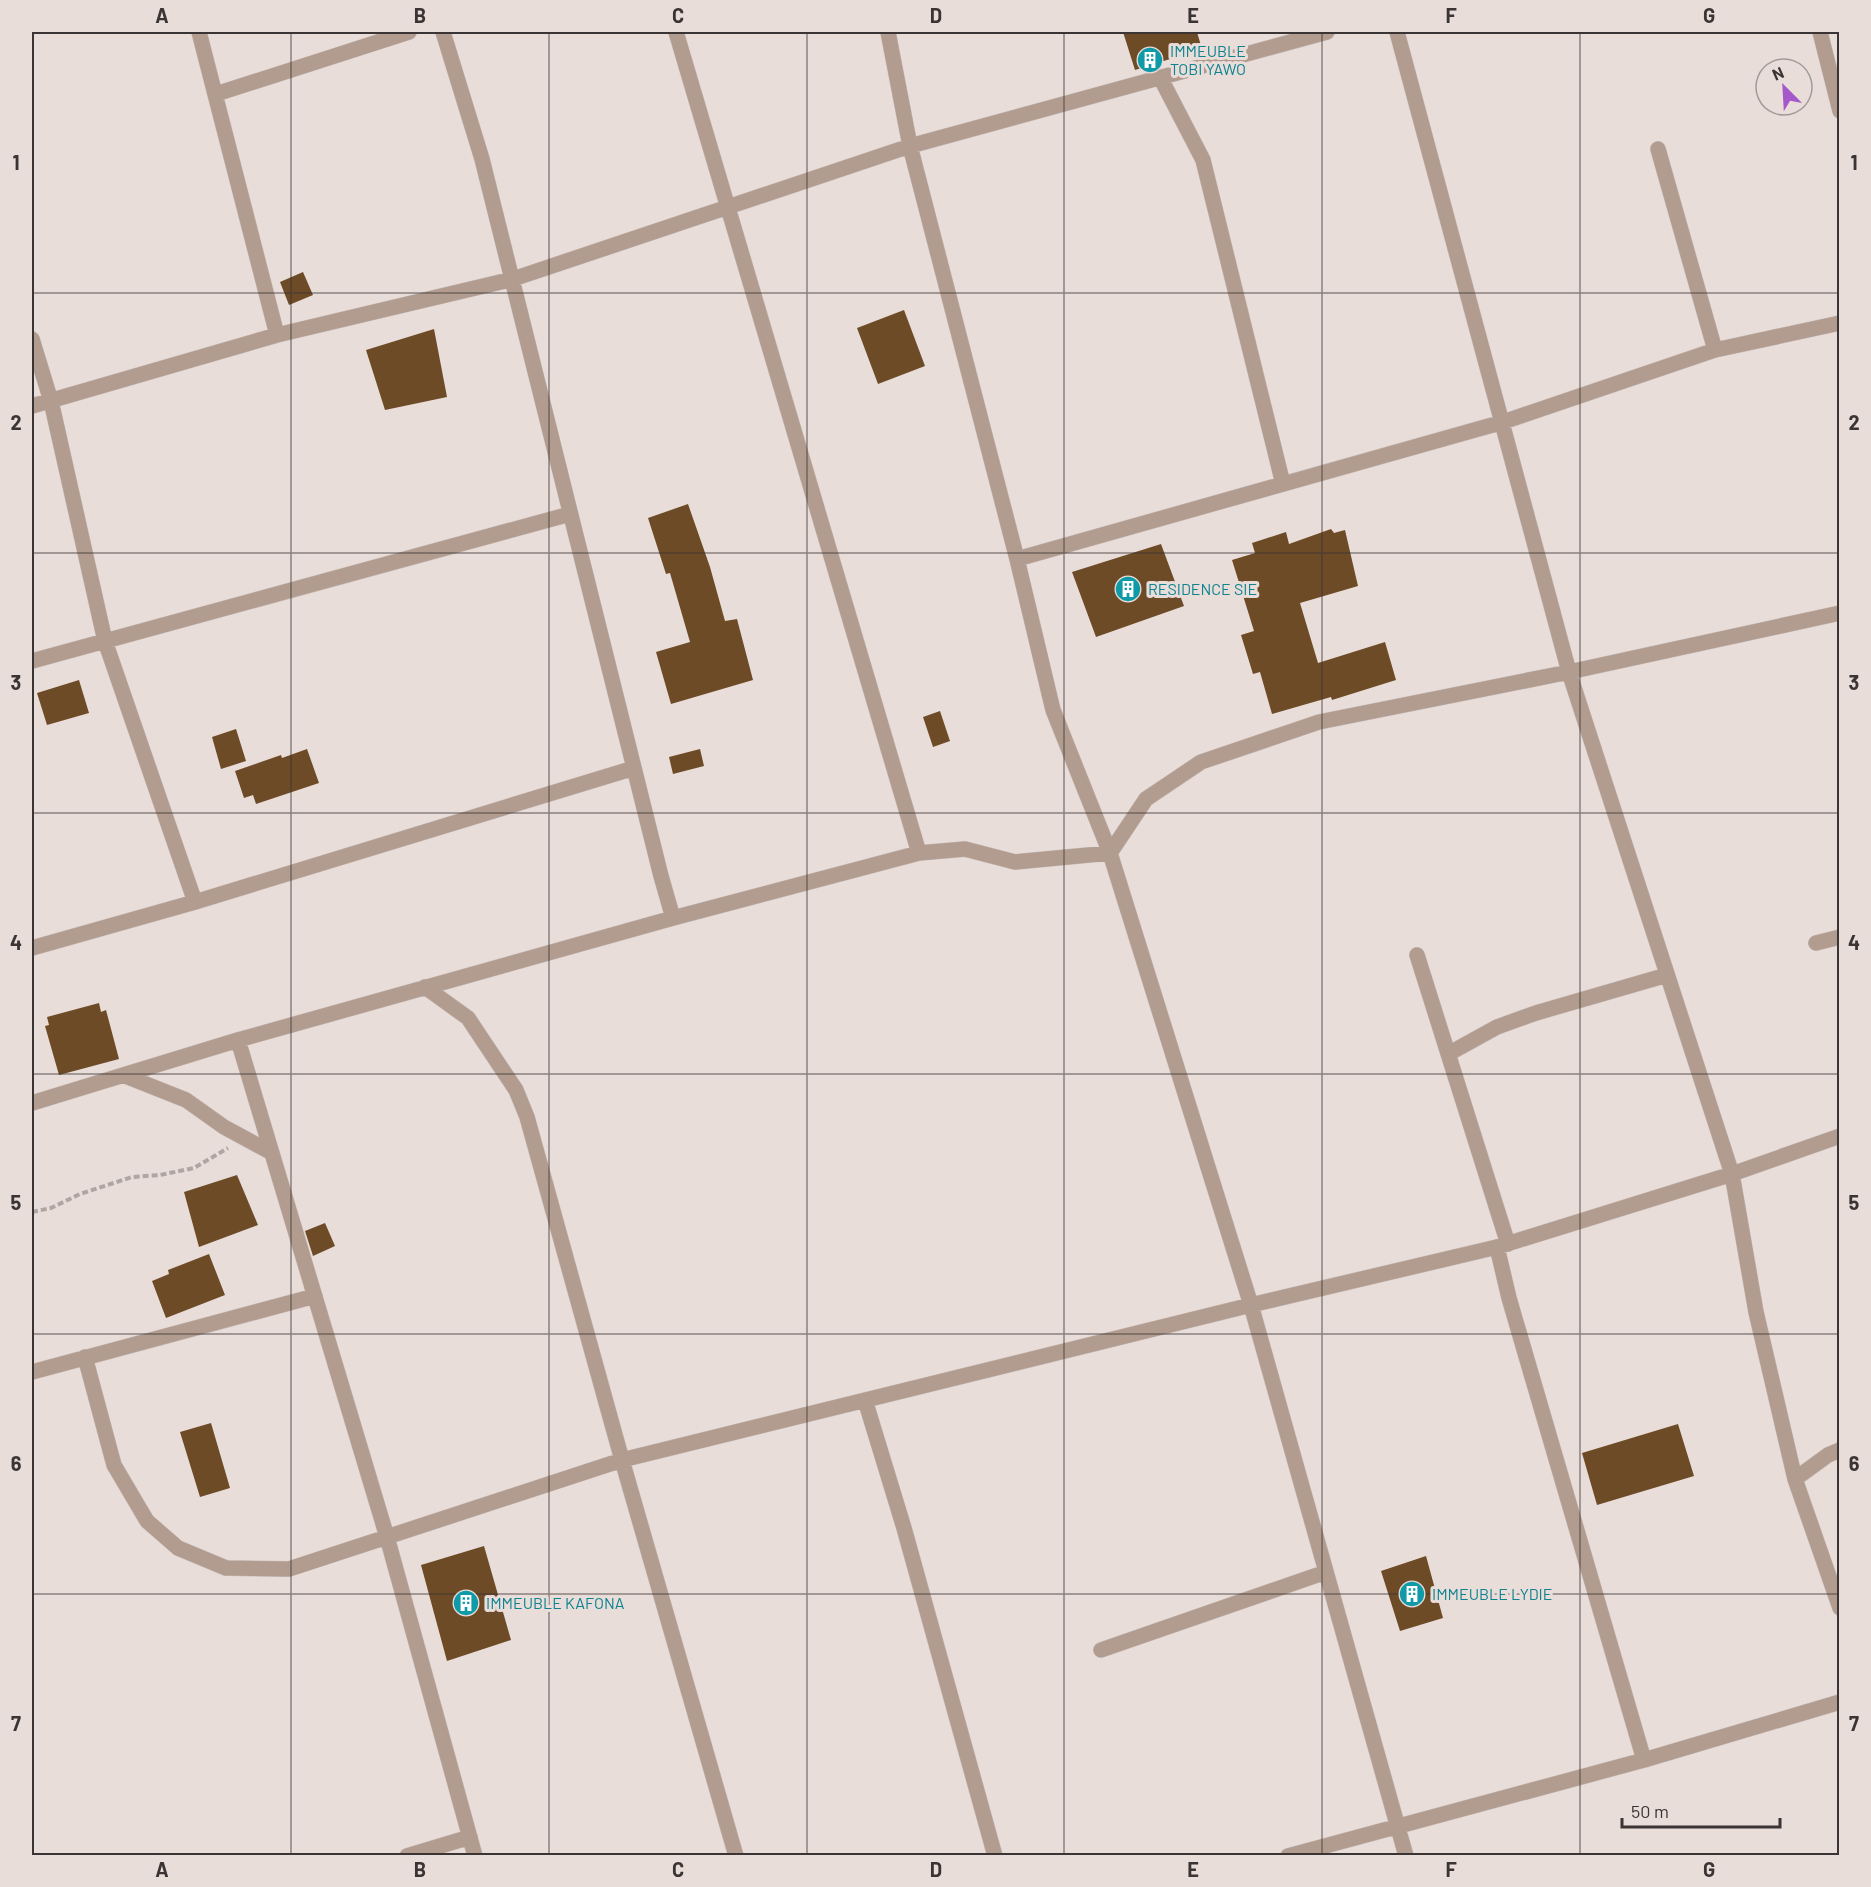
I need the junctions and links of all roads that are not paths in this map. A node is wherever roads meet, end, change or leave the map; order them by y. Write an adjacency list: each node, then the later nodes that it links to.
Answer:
1 (199, 32): 10 (street)
2 (409, 32): 10 (street)
3 (443, 32): 15 (street)
4 (676, 32): 14 (street)
5 (888, 32): 12 (street)
6 (1327, 32): 9 (street)
7 (1397, 32): 22 (street)
8 (1820, 32): 11 (street)
9 (1160, 77): 12 (street); 23 (street)
10 (216, 94): 17 (street)
11 (1839, 111)
12 (910, 146): 14 (street); 25 (street)
13 (1658, 149): 19 (street)
14 (728, 207): 15 (street); 31 (street)
15 (513, 279): 17 (street); 24 (street)
16 (1839, 323): 19 (street)
17 (277, 335): 20 (street)
18 (32, 339): 20 (street)
19 (1715, 350): 22 (street)
20 (51, 401): 21 (street); 27 (street)
21 (32, 406)
22 (1503, 422): 23 (street); 29 (street)
23 (1283, 484): 25 (street)
24 (570, 514): 27 (street); 30 (street)
25 (1017, 559): 32 (street)
26 (1839, 613): 29 (street)
27 (105, 641): 28 (street); 33 (street)
28 (32, 661)
29 (1569, 672): 32 (street); 39 (street)
30 (634, 768): 33 (street); 34 (street)
31 (919, 853): 32 (street); 34 (street)
32 (1110, 853): 50 (street)
33 (195, 902): 37 (street)
34 (673, 918): 40 (street)
35 (1839, 937): 36 (street)
36 (1816, 943)
37 (32, 948)
38 (1416, 955): 42 (street)
39 (1667, 975): 42 (street); 47 (street)
40 (425, 987): 41 (street); 55 (street)
41 (238, 1040): 43 (street); 46 (street)
42 (1448, 1054): 48 (street)
43 (123, 1075): 44 (street); 46 (street)
44 (32, 1103)
45 (1839, 1136): 47 (street)
46 (272, 1153): 49 (street)
47 (1732, 1174): 48 (street); 56 (street)
48 (1503, 1246): 50 (street); 62 (street)
49 (315, 1296): 51 (street); 57 (street)
50 (1251, 1305): 53 (street); 58 (street)
51 (85, 1357): 52 (street); 57 (street)
52 (32, 1372)
53 (865, 1400): 55 (street); 68 (street)
54 (1839, 1449): 56 (street)
55 (622, 1460): 57 (street); 67 (street)
56 (1795, 1479): 59 (street)
57 (387, 1537): 64 (street)
58 (1326, 1572): 60 (street); 63 (street)
59 (1839, 1608)
60 (1101, 1650)
61 (1839, 1702): 62 (street)
62 (1644, 1760): 63 (street)
63 (1397, 1825): 69 (street); 70 (street)
64 (470, 1837): 65 (street); 66 (street)
65 (407, 1856)
66 (475, 1856)
67 (736, 1856)
68 (995, 1856)
69 (1287, 1856)
70 (1406, 1856)

